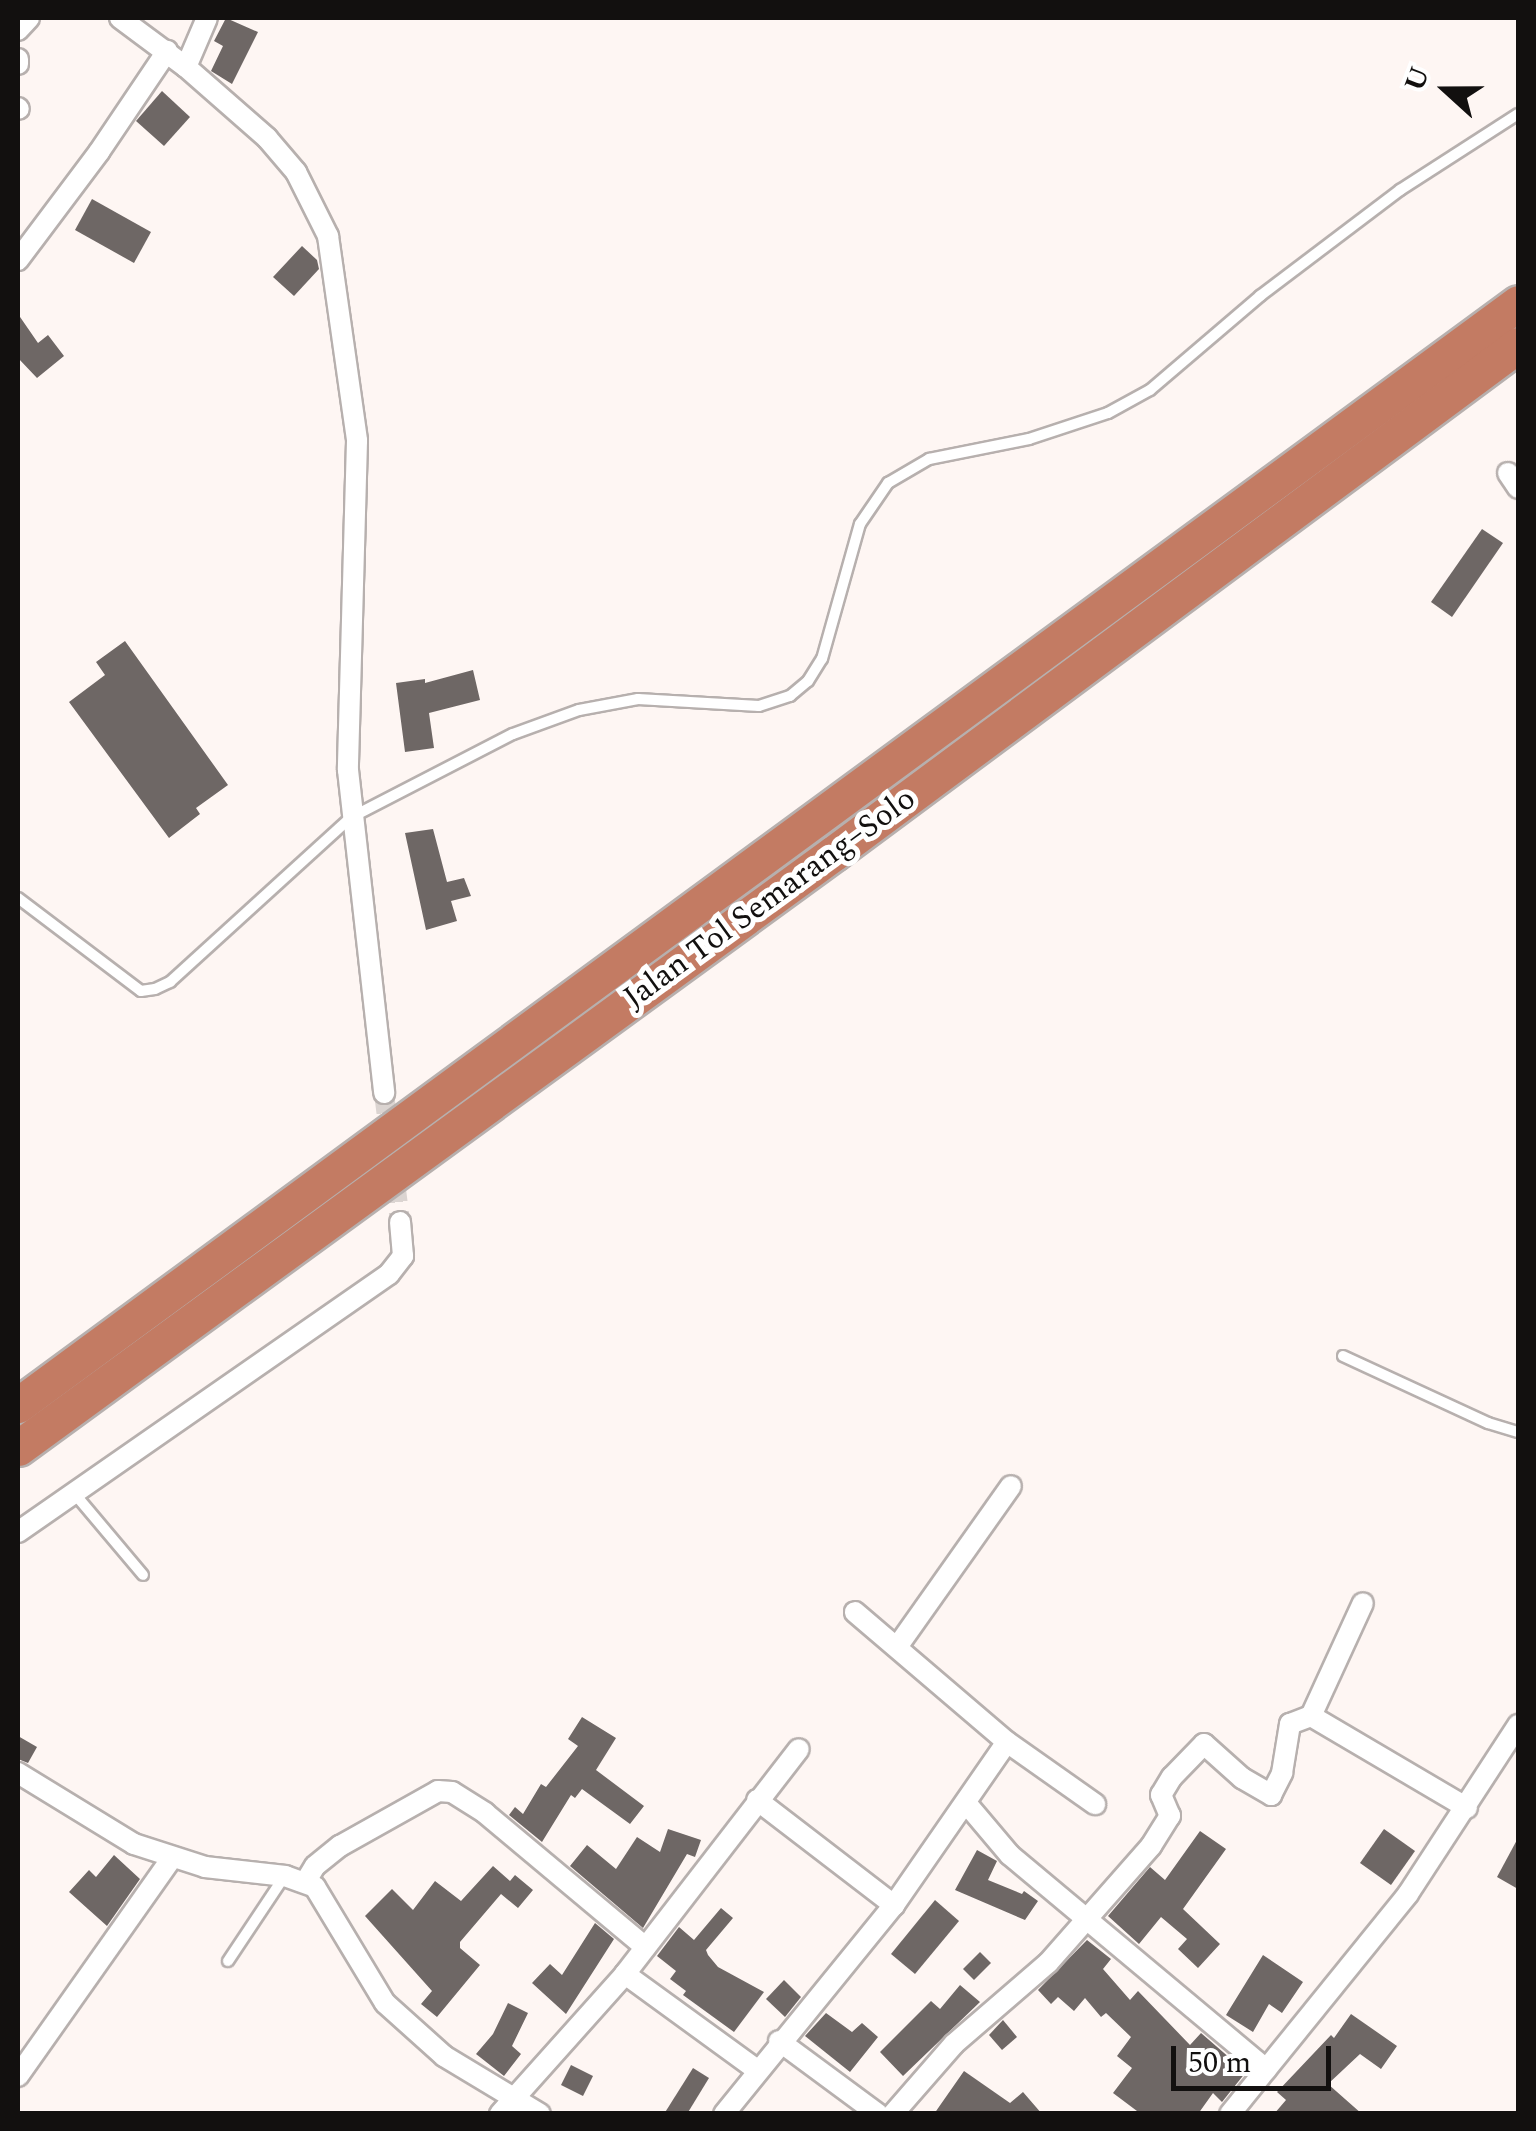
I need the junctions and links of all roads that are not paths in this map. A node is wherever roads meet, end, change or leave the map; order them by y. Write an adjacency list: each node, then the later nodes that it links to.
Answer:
1 (29, 18): 4 (street)
2 (120, 18): 5 (street)
3 (207, 18): 6 (street)
4 (18, 30)
5 (167, 51): 6 (street); 8 (street)
6 (186, 67): 11 (street)
7 (1518, 114): 11 (lane)
8 (18, 260)
9 (1518, 303): 16 (highway, Jalan Tol Semarang–Solo)
10 (1518, 345): 18 (highway, Jalan Tol Semarang–Solo)
11 (350, 818): 12 (lane); 13 (street)
12 (18, 898)
13 (384, 1094)
14 (400, 1222): 20 (street)
15 (1343, 1356): 17 (lane)
16 (18, 1405)
17 (1518, 1432)
18 (18, 1448)
19 (1012, 1486): 25 (street)
20 (73, 1492): 21 (street); 22 (lane)
21 (18, 1532)
22 (143, 1575)
23 (1363, 1602): 26 (street)
24 (854, 1612): 25 (street)
25 (897, 1647): 28 (street)
26 (1311, 1716): 34 (street); 39 (street)
27 (1518, 1726): 34 (street)
28 (1007, 1742): 32 (street); 33 (street)
29 (798, 1750): 31 (street)
30 (18, 1774): 35 (street)
31 (757, 1800): 38 (street); 40 (street)
32 (966, 1803): 38 (street); 39 (street)
33 (1095, 1804)
34 (1467, 1808): 45 (street)
35 (172, 1858): 36 (street); 46 (street)
36 (284, 1876): 37 (street); 41 (lane)
37 (306, 1881): 40 (street); 47 (street)
38 (894, 1905): 43 (street)
39 (1088, 1918): 45 (street); 52 (street)
40 (644, 1946): 42 (street)
41 (228, 1961)
42 (624, 1974): 44 (street); 47 (street)
43 (779, 2041): 44 (street); 51 (street)
44 (757, 2070): 50 (street)
45 (1266, 2070): 48 (street)
46 (18, 2076)
47 (508, 2107): 49 (street)
48 (1234, 2112)
49 (540, 2114)
50 (724, 2114)
51 (878, 2114)
52 (893, 2114)

